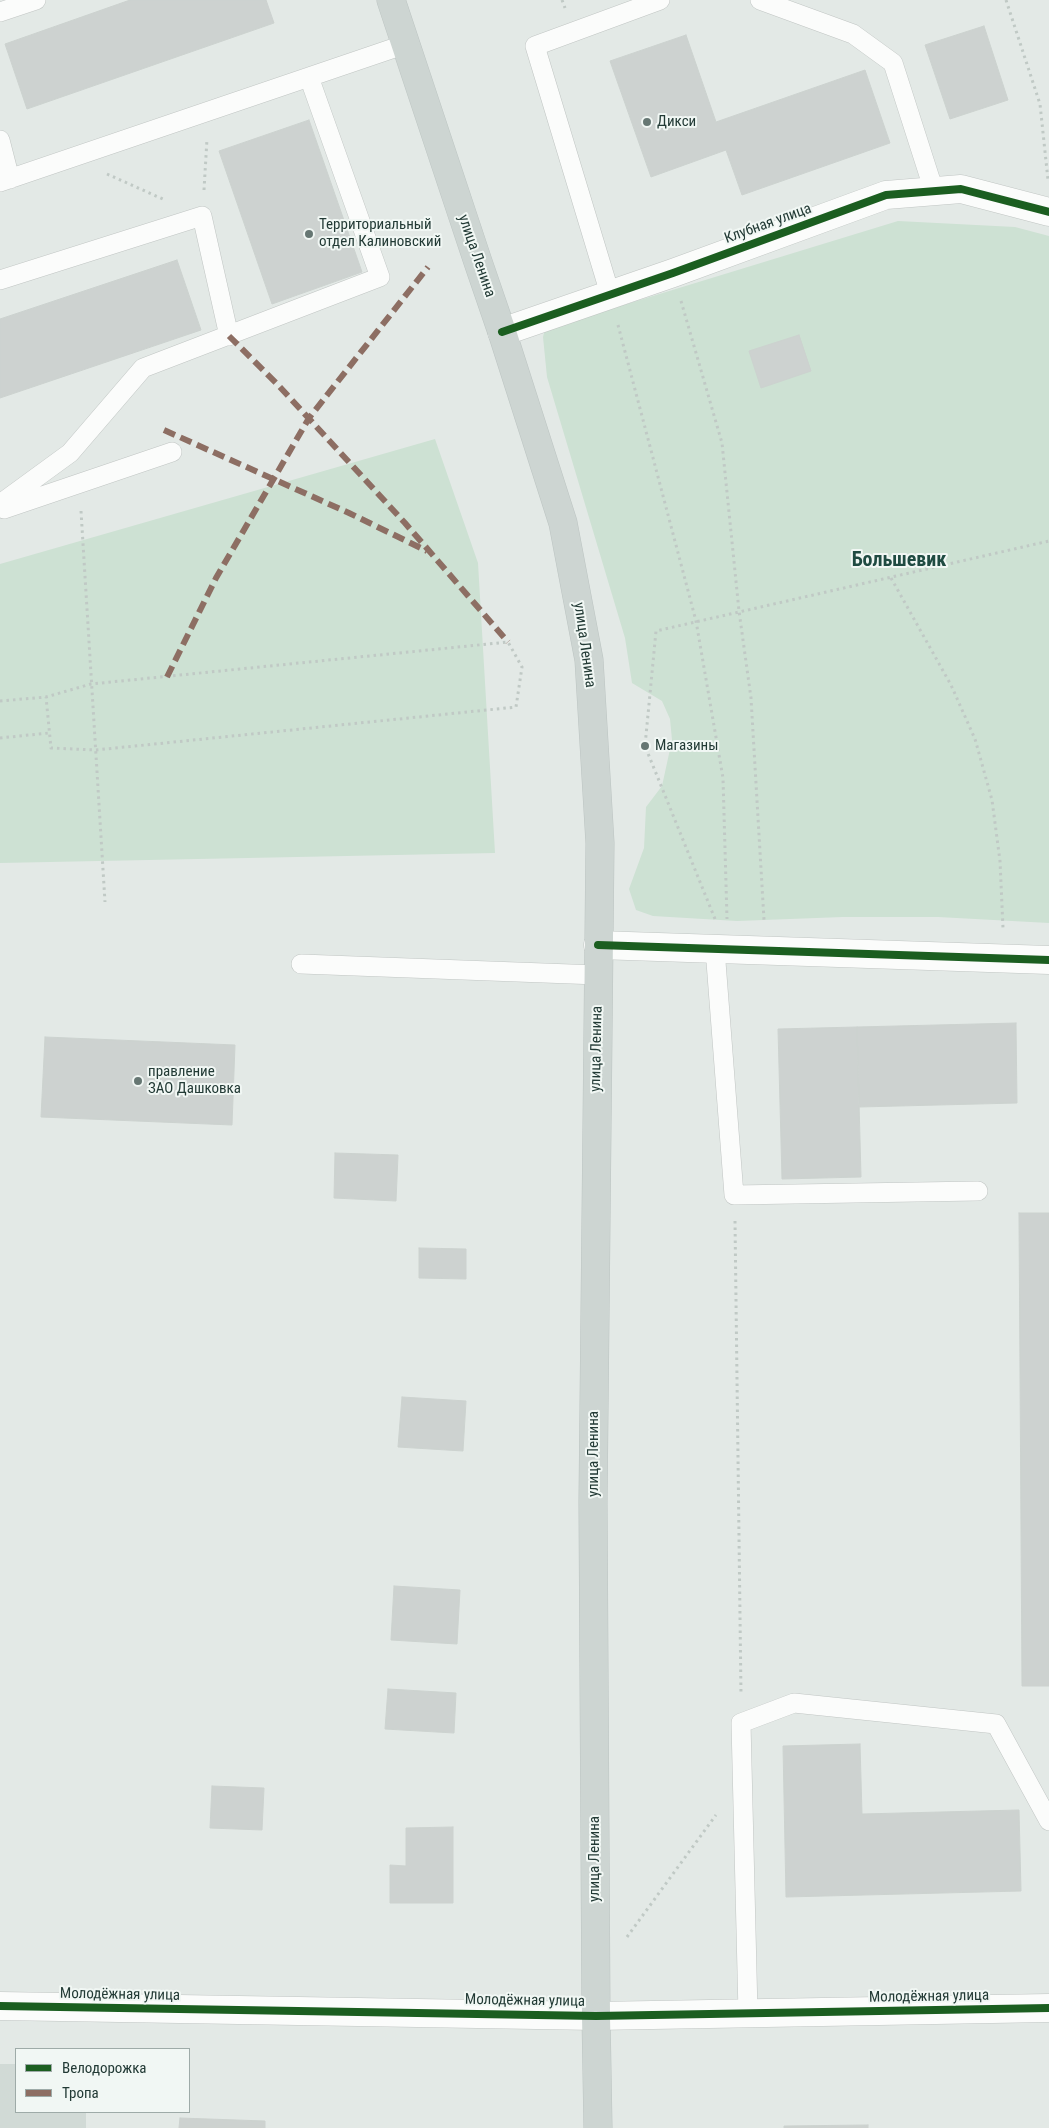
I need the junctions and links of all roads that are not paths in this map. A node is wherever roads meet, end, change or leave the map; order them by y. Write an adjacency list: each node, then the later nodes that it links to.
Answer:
1 (36, 0): 5 (lane)
2 (391, 0): 6 (main road, улица Ленина)
3 (660, 0): 13 (lane)
4 (760, 0): 10 (lane)
5 (0, 12)
6 (406, 44): 7 (lane); 14 (main road, улица Ленина)
7 (309, 78): 9 (lane); 15 (lane)
8 (0, 140): 9 (lane)
9 (5, 180)
10 (934, 191): 11 (street, Клубная улица); 13 (street, Клубная улица)
11 (1049, 212)
12 (0, 280): 15 (lane)
13 (610, 294): 14 (street, Клубная улица)
14 (502, 332): 19 (main road, улица Ленина)
15 (229, 336): 17 (lane)
16 (172, 452): 18 (lane)
17 (0, 504)
18 (0, 510)
19 (598, 945): 20 (street); 23 (main road, улица Ленина)
20 (721, 949): 21 (street); 24 (lane)
21 (1049, 960)
22 (301, 964): 23 (lane)
23 (598, 975): 29 (main road, улица Ленина)
24 (978, 1191)
25 (1049, 1821): 28 (lane)
26 (0, 2006): 29 (street, Молодёжная улица)
27 (1049, 2008): 28 (street, Молодёжная улица)
28 (748, 2013): 29 (street, Молодёжная улица)
29 (596, 2016): 30 (main road, улица Ленина)
30 (598, 2128)

